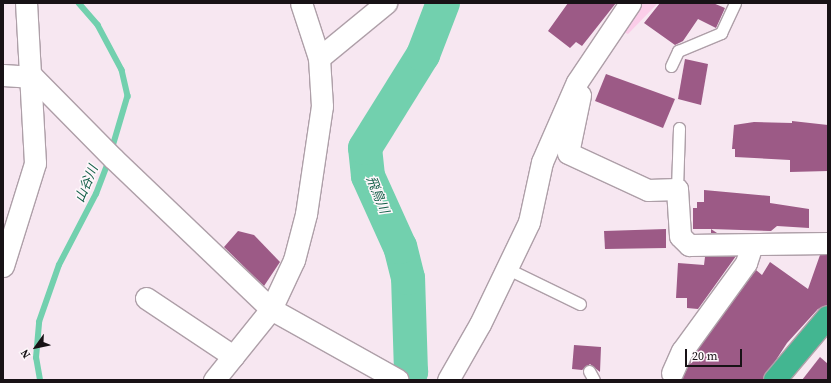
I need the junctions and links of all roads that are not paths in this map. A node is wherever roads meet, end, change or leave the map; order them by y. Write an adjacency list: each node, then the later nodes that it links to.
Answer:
1 (26, 3): 10 (street)
2 (301, 3): 6 (street)
3 (386, 3): 6 (street)
4 (630, 3): 8 (street)
5 (734, 3): 7 (lane)
6 (319, 58): 19 (street)
7 (671, 66)
8 (584, 72): 12 (street); 16 (street)
9 (3, 75): 10 (street)
10 (33, 77): 15 (street); 19 (street)
11 (679, 128): 12 (lane)
12 (677, 189): 14 (street)
13 (828, 243): 14 (street)
14 (752, 245): 22 (street)
15 (3, 266)
16 (508, 268): 18 (lane); 25 (street)
17 (146, 298): 21 (street)
18 (580, 304)
19 (271, 309): 21 (street); 24 (street)
20 (828, 317): 26 (highway)
21 (233, 356): 23 (street)
22 (672, 373)
23 (214, 380)
24 (398, 380)
25 (448, 380)
26 (775, 380)

